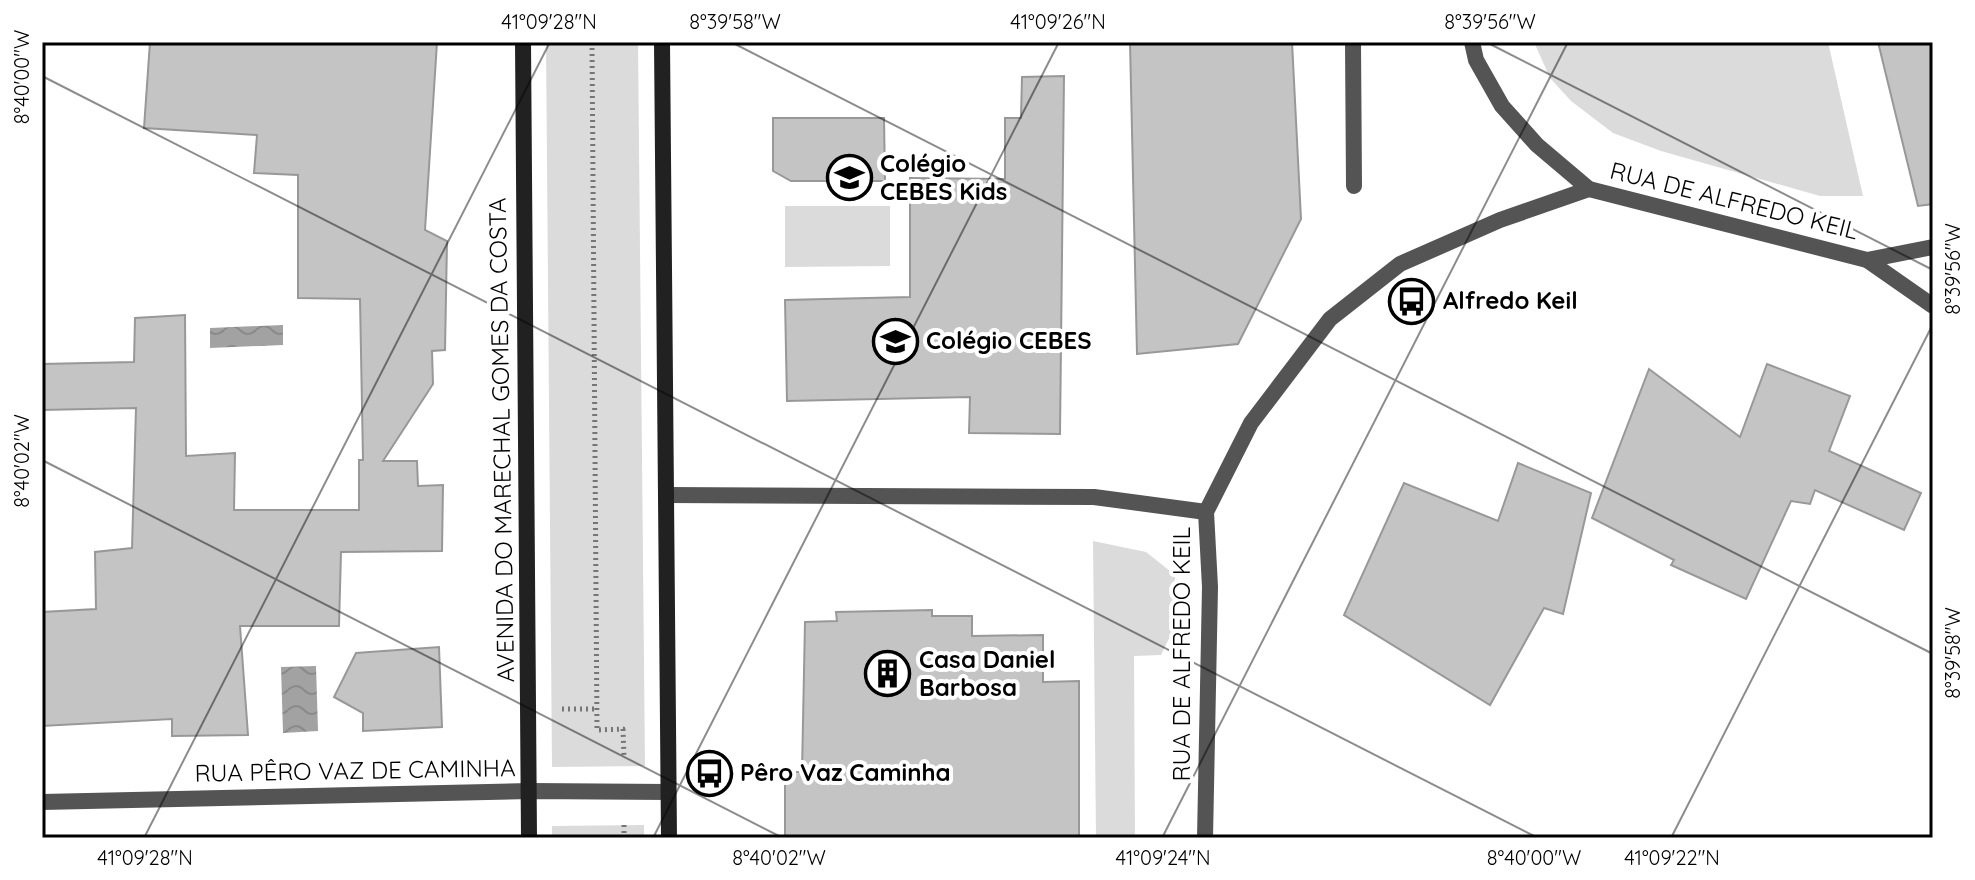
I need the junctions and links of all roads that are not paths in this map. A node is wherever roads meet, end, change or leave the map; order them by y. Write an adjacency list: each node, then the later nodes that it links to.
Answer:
1 (523, 42): 12 (main road, AVENIDA DO MARECHAL GOMES DA COSTA)
2 (662, 42): 10 (main road)
3 (1353, 42): 5 (street)
4 (1472, 42): 6 (street, RUA DE ALFREDO KEIL)
5 (1354, 186)
6 (1589, 189): 8 (street, RUA DE ALFREDO KEIL); 11 (street, RUA DE ALFREDO KEIL)
7 (1933, 247): 8 (street)
8 (1867, 260): 9 (street)
9 (1933, 306)
10 (666, 495): 11 (street); 13 (main road)
11 (1206, 512): 17 (street, RUA DE ALFREDO KEIL)
12 (530, 791): 13 (street, RUA PÊRO VAZ DE CAMINHA); 14 (street, RUA PÊRO VAZ DE CAMINHA); 15 (main road, AVENIDA DO MARECHAL GOMES DA COSTA)
13 (668, 792): 16 (main road)
14 (42, 802)
15 (529, 838)
16 (669, 838)
17 (1205, 838)

